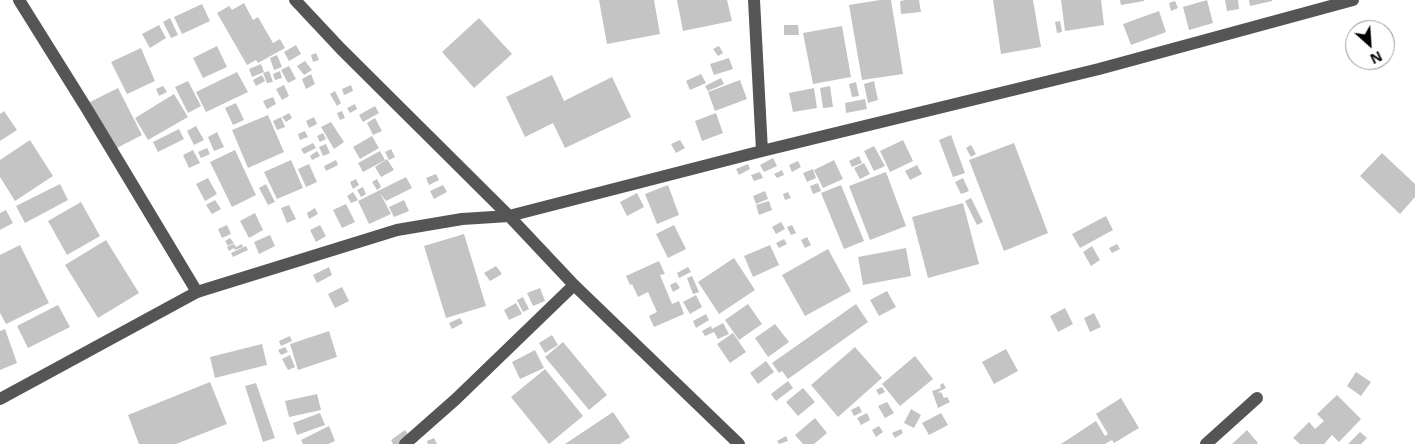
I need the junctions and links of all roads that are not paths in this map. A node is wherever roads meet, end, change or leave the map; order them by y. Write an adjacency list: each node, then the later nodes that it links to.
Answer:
1 (19, 0): 8 (street)
2 (295, 0): 6 (street)
3 (754, 0): 5 (street)
4 (1353, 0): 5 (street)
5 (762, 151): 6 (street)
6 (509, 216): 7 (street); 8 (street)
7 (574, 285): 11 (street); 12 (street)
8 (197, 292): 10 (street)
9 (1257, 398): 13 (street)
10 (0, 399)
11 (405, 444)
12 (739, 444)
13 (1206, 444)

